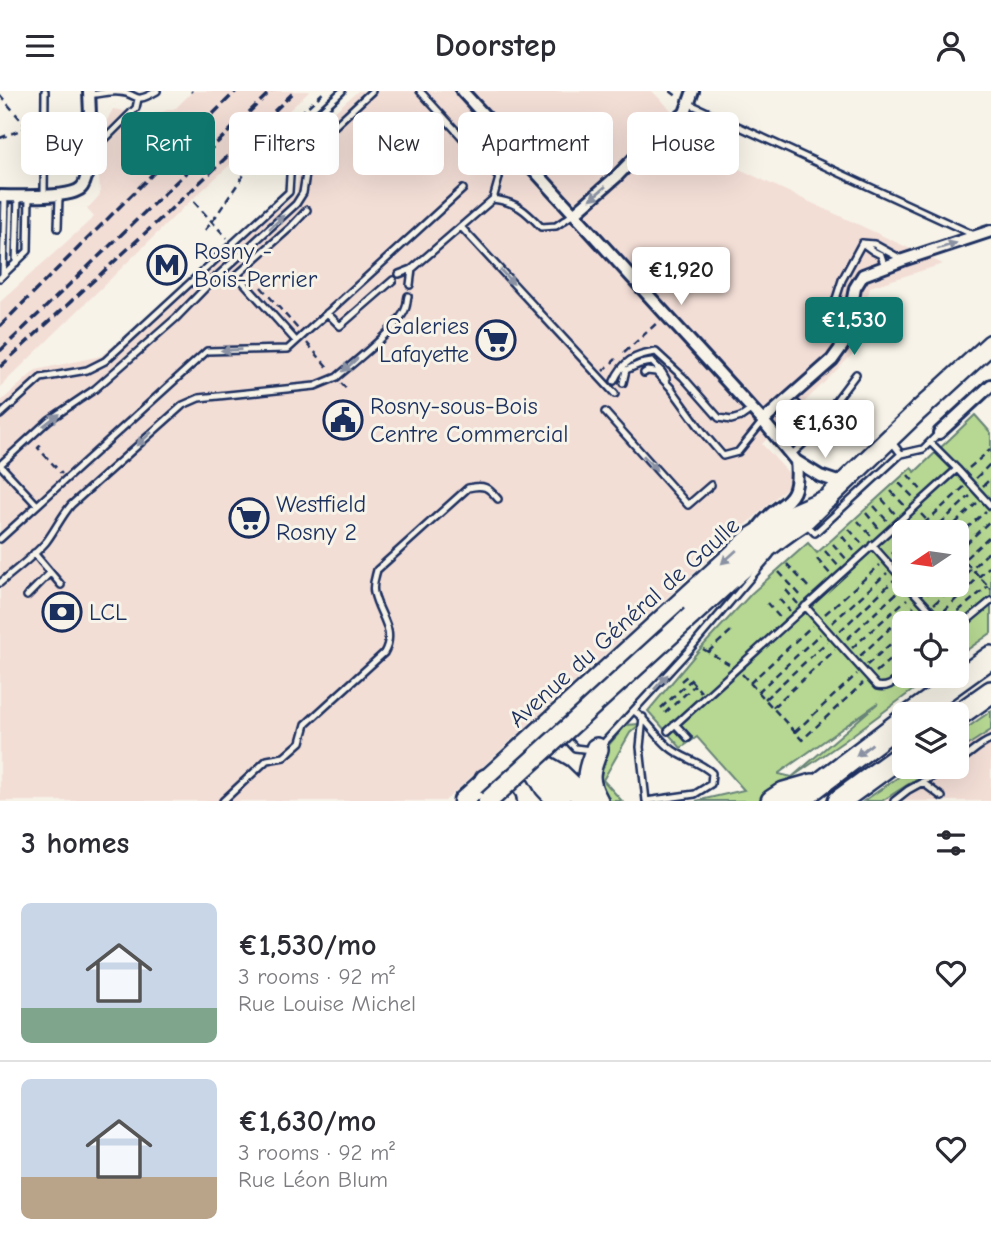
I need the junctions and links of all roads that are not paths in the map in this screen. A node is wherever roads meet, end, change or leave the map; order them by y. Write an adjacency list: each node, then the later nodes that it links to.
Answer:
1 (45, 91): 15 (lane)
2 (157, 91): 9 (lane)
3 (342, 91): 52 (lane)
4 (372, 91): 59 (lane, one-way to 4)
5 (420, 91): 19 (lane)
6 (462, 91): 21 (street)
7 (693, 91): 10 (street)
8 (90, 93): 9 (lane); 11 (street)
9 (138, 99): 12 (lane)
10 (690, 104): 21 (street, one-way to 21); 25 (lane)
11 (90, 112)
12 (107, 137)
13 (87, 175): 16 (street)
14 (463, 190): 38 (lane)
15 (44, 195): 16 (street); 18 (street)
16 (59, 195): 23 (lane)
17 (3, 196): 18 (street); 33 (lane)
18 (24, 196): 29 (lane); 29 (lane)
19 (494, 199): 21 (lane); 22 (lane)
20 (307, 210): 40 (lane)
21 (575, 213): 36 (street)
22 (461, 226): 31 (lane); 48 (lane, one-way to 48)
23 (58, 227)
24 (991, 231): 25 (street)
25 (976, 236): 28 (street, one-way to 25)
26 (862, 243): 28 (lane); 30 (lane); 39 (lane)
27 (683, 254): 36 (lane)
28 (903, 260): 30 (street)
29 (16, 263): 33 (lane)
30 (885, 267): 53 (street)
31 (412, 269): 32 (lane); 35 (lane)
32 (399, 274)
33 (2, 277)
34 (393, 279): 38 (lane)
35 (410, 285)
36 (645, 290): 50 (street)
37 (408, 296): 71 (lane, one-way to 71)
38 (327, 313): 40 (lane)
39 (823, 326)
40 (296, 341): 65 (lane, one-way to 65)
41 (991, 344): 57 (main road, Avenue du Général de Gaulle)
42 (644, 373): 47 (lane)
43 (856, 374): 54 (lane)
44 (614, 381): 50 (lane)
45 (622, 383): 47 (lane)
46 (991, 385): 55 (street)
47 (671, 387): 53 (lane)
48 (615, 394)
49 (797, 404): 54 (lane)
50 (752, 409): 53 (street)
51 (605, 412): 62 (lane, one-way to 62)
52 (0, 415)
53 (763, 421): 58 (street)
54 (813, 431): 58 (lane)
55 (939, 433): 56 (lane)
56 (930, 442): 57 (lane); 60 (lane)
57 (895, 446): 61 (main road, Avenue du Général de Gaulle); 67 (lane)
58 (793, 458): 61 (street); 68 (street)
59 (0, 465): 65 (lane)
60 (957, 469): 66 (lane); 70 (lane)
61 (844, 484): 63 (main road, Avenue du Général de Gaulle)
62 (711, 485)
63 (829, 498): 67 (main road, Avenue du Général de Gaulle); 68 (main road, Avenue du Général de Gaulle)
64 (498, 499): 104 (lane)
65 (37, 505): 69 (lane)
66 (991, 506)
67 (798, 526): 87 (lane, one-way to 67); 102 (main road, Avenue du Général de Gaulle, bridge)
68 (752, 537): 89 (main road, Avenue du Général de Gaulle, one-way to 89)
69 (0, 539)
70 (872, 546): 72 (lane); 79 (lane)
71 (34, 553): 73 (lane); 74 (lane)
72 (892, 567)
73 (50, 573): 75 (lane); 76 (lane)
74 (0, 583)
75 (61, 585)
76 (27, 596)
77 (918, 597): 80 (lane)
78 (991, 601): 81 (lane)
79 (805, 606): 83 (lane); 90 (lane)
80 (931, 611)
81 (969, 619)
82 (991, 657): 85 (highway)
83 (892, 683)
84 (986, 697): 86 (highway)
85 (929, 702)
86 (969, 708)
87 (634, 711): 88 (lane); 95 (lane)
88 (643, 717): 88 (lane)
89 (551, 721): 95 (lane); 96 (main road, Avenue du Général de Gaulle)
90 (675, 724): 92 (lane); 93 (lane)
91 (892, 729): 100 (highway, one-way to 100)
92 (668, 730)
93 (688, 738)
94 (991, 740): 97 (lane)
95 (597, 749): 109 (highway)
96 (525, 753): 102 (main road, Avenue du Général de Gaulle); 107 (highway); 108 (highway)
97 (969, 756)
98 (892, 762): 112 (highway)
99 (928, 779): 101 (lane)
100 (824, 781): 110 (highway); 111 (highway)
101 (922, 782): 103 (lane); 113 (lane)
102 (487, 790): 105 (main road, Avenue du Général de Gaulle); 106 (highway)
103 (942, 797)
104 (223, 801)
105 (463, 801)
106 (505, 801)
107 (559, 801)
108 (587, 801)
109 (597, 801)
110 (772, 801)
111 (797, 801)
112 (839, 801)
113 (894, 801)

